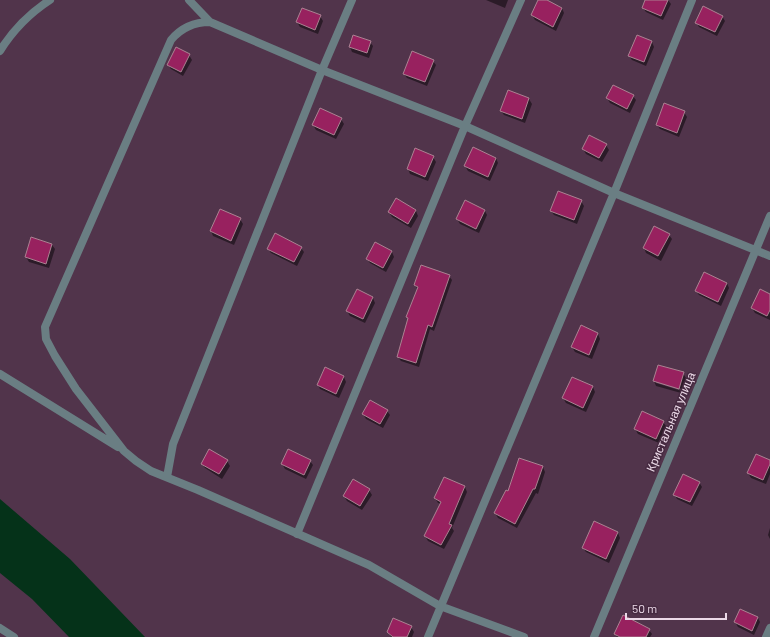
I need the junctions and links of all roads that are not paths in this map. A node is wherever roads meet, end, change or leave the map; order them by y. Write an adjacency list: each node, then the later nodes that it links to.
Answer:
1 (50, 0): 7 (street)
2 (189, 0): 6 (street)
3 (352, 0): 8 (street)
4 (520, 0): 9 (street)
5 (692, 0): 10 (street)
6 (210, 22): 8 (street); 15 (street)
7 (0, 51)
8 (322, 70): 9 (street); 16 (street)
9 (465, 126): 10 (street); 17 (street)
10 (614, 193): 12 (street); 18 (street)
11 (770, 216): 12 (street, Кристальная улица)
12 (756, 250): 13 (street); 24 (street, Кристальная улица)
13 (770, 256)
14 (0, 374): 15 (street)
15 (124, 451): 16 (street)
16 (167, 477): 17 (street)
17 (297, 534): 18 (street)
18 (440, 606): 22 (street); 23 (street)
19 (0, 628): 21 (street)
20 (770, 628): 25 (street)
21 (14, 637)
22 (428, 637)
23 (524, 637)
24 (594, 637)
25 (766, 637)

